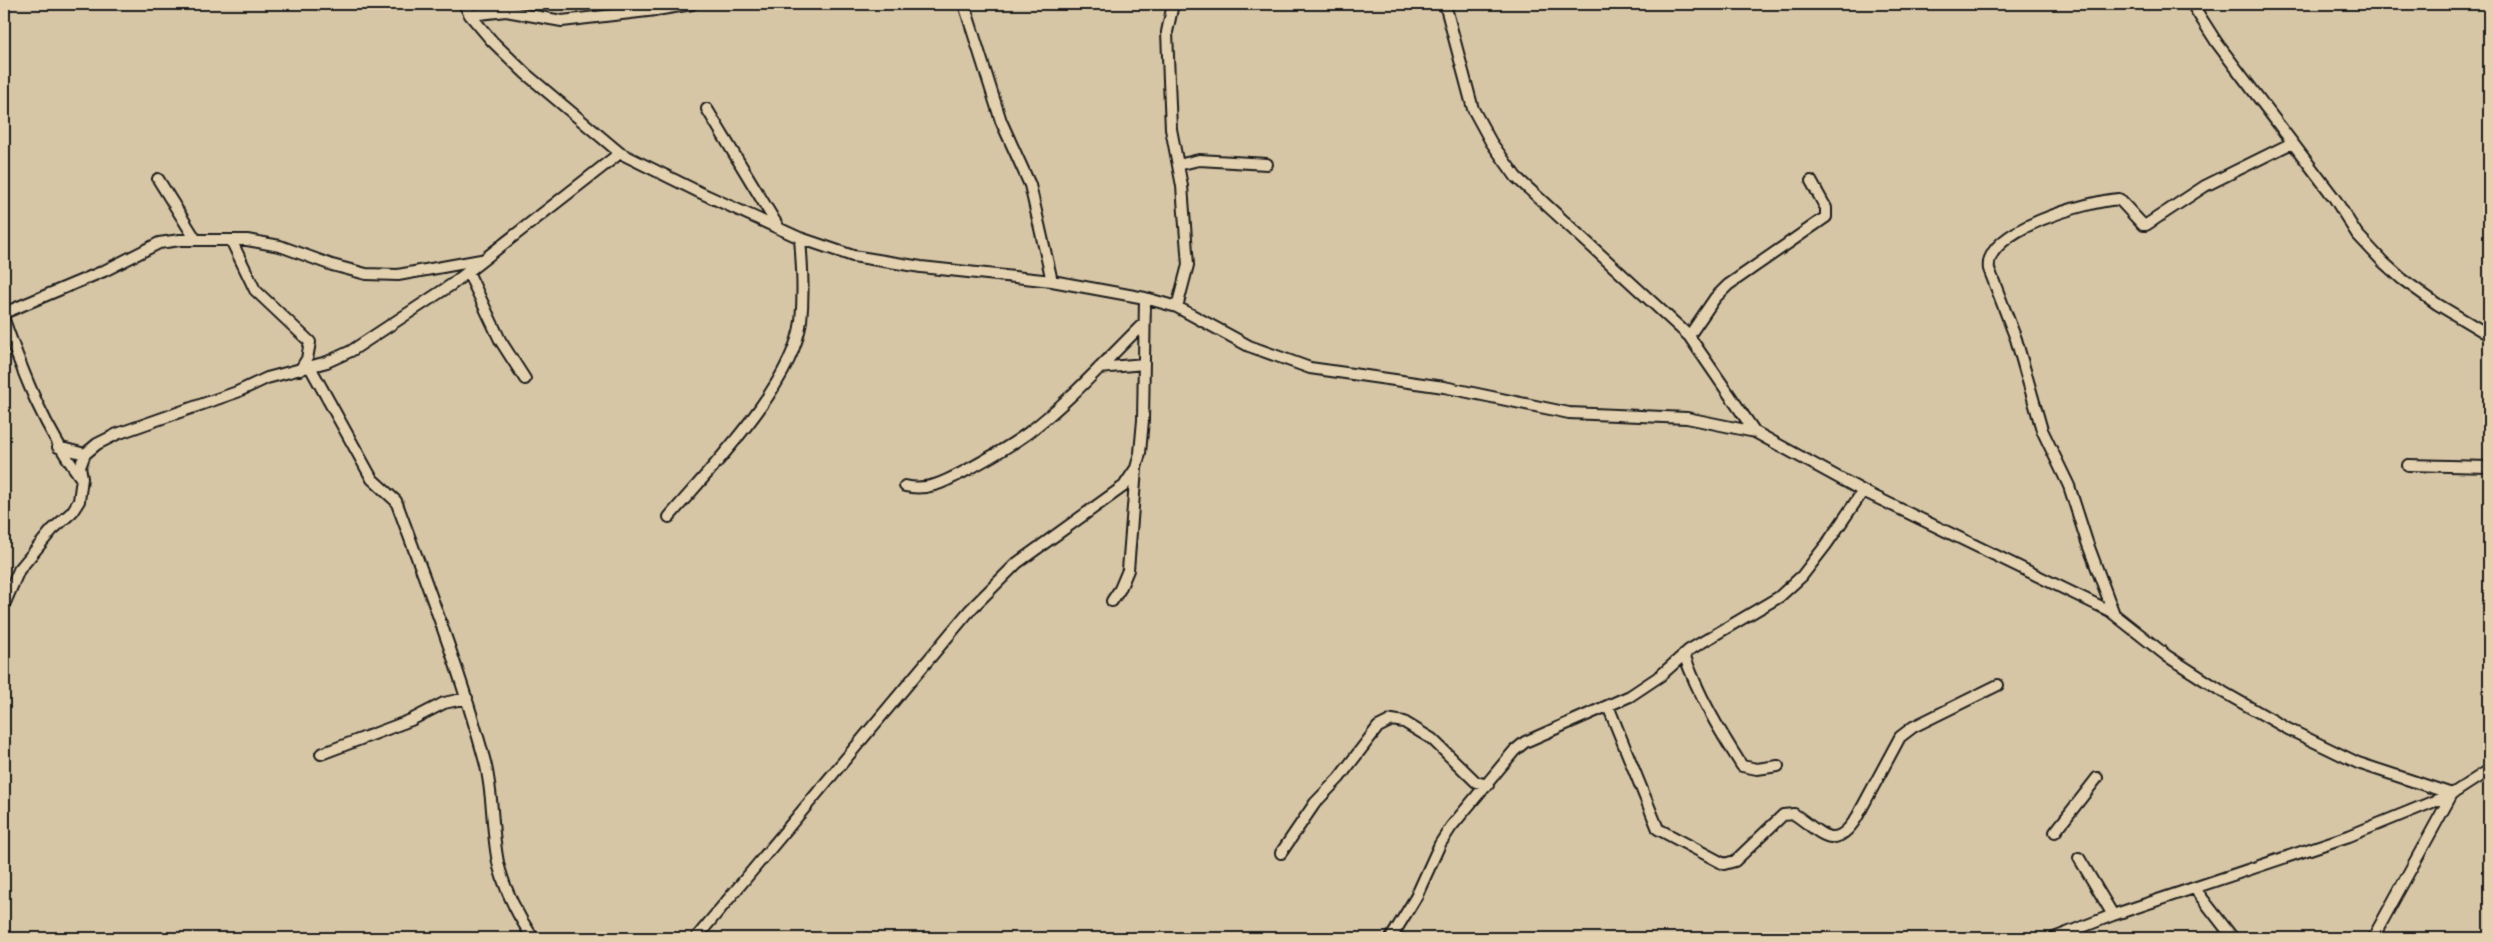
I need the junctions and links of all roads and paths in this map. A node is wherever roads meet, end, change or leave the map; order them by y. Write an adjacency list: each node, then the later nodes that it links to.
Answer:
1 (464, 4): 7 (street)
2 (692, 4): 7 (street)
3 (964, 4): 21 (street)
4 (1173, 4): 12 (street)
5 (1446, 4): 28 (street)
6 (2192, 4): 9 (street)
7 (470, 16): 10 (street)
8 (707, 109): 15 (street)
9 (2292, 143): 27 (street); 45 (street)
10 (620, 153): 15 (street); 19 (street)
11 (1267, 164): 12 (street)
12 (1178, 165): 23 (street)
13 (158, 179): 17 (street)
14 (1811, 180): 28 (street)
15 (779, 229): 16 (street)
16 (800, 238): 21 (street); 42 (street)
17 (196, 240): 18 (street); 24 (street)
18 (231, 240): 19 (street); 30 (street)
19 (485, 259): 20 (street)
20 (468, 272): 30 (street); 32 (street)
21 (1052, 281): 22 (street)
22 (1145, 298): 23 (street); 26 (street)
23 (1177, 308): 33 (street)
24 (4, 313)
25 (4, 320): 34 (street)
26 (1144, 322): 29 (street); 31 (street)
27 (2489, 334)
28 (1689, 336): 33 (street)
29 (1144, 364): 31 (street); 38 (street)
30 (305, 368): 35 (street); 48 (street)
31 (1099, 368): 40 (street)
32 (525, 379)
33 (1755, 432): 41 (street)
34 (58, 447): 35 (street); 39 (street)
35 (85, 454): 39 (street)
36 (2408, 465): 37 (street)
37 (2489, 467)
38 (1136, 468): 43 (street); 62 (street)
39 (82, 478): 44 (street)
40 (905, 486)
41 (1863, 491): 45 (street); 46 (street)
42 (669, 517)
43 (1112, 601)
44 (4, 604)
45 (2114, 614): 55 (street)
46 (1684, 654): 49 (street); 51 (street)
47 (1998, 685): 49 (street)
48 (467, 698): 50 (street); 61 (street)
49 (1608, 706): 54 (street)
50 (321, 754)
51 (1778, 766)
52 (2489, 770): 55 (street)
53 (2097, 778): 56 (street)
54 (1488, 785): 57 (street); 63 (street)
55 (2452, 794): 59 (street); 66 (street)
56 (2055, 832)
57 (1281, 853)
58 (2078, 858): 60 (street)
59 (2195, 889): 60 (street); 65 (street)
60 (2113, 915): 64 (street)
61 (533, 938)
62 (696, 938)
63 (1391, 938)
64 (2054, 938)
65 (2233, 938)
66 (2373, 938)

